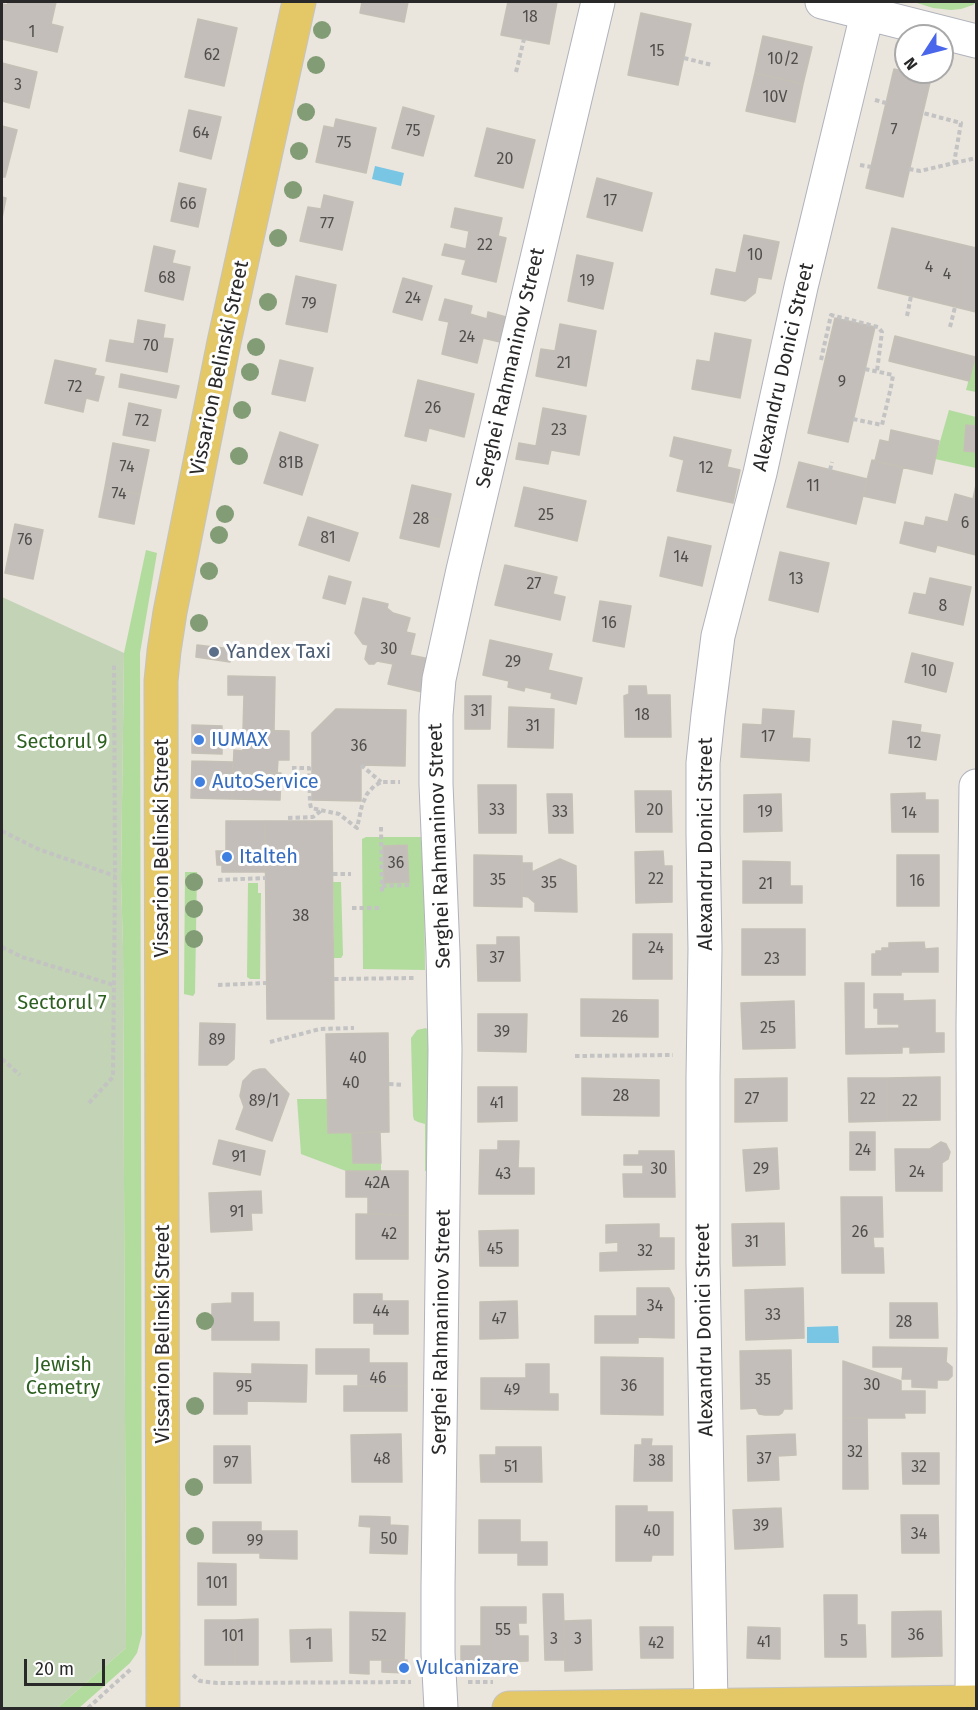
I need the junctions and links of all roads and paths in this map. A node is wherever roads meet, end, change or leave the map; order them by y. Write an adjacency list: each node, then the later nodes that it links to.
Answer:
1 (299, 2): 64 (main road, Vissarion Belinski Street)
2 (598, 2): 65 (street, Serghei Rahmaninov Street)
3 (822, 2): 4 (street)
4 (868, 7): 6 (street); 52 (street, Alexandru Donici Street)
5 (524, 39): 9 (path)
6 (976, 41)
7 (684, 58): 8 (path)
8 (712, 64)
9 (516, 72)
10 (923, 113): 12 (path)
11 (976, 158): 12 (path)
12 (954, 163): 13 (path)
13 (909, 169)
14 (911, 296): 16 (path)
15 (955, 307): 17 (path)
16 (907, 316)
17 (950, 327)
18 (821, 360): 20 (path)
19 (865, 369): 20 (path)
20 (877, 371): 21 (path)
21 (853, 419)
22 (831, 462): 23 (path)
23 (830, 470)
24 (114, 664): 36 (path)
25 (361, 765): 27 (path)
26 (292, 768): 30 (path)
27 (381, 782): 28 (path); 30 (path)
28 (400, 782)
29 (976, 786): 61 (street)
30 (323, 810): 31 (path)
31 (288, 818)
32 (381, 827): 40 (path)
33 (2, 831): 36 (path)
34 (333, 874): 35 (path)
35 (351, 874)
36 (115, 877): 48 (path)
37 (266, 878): 38 (path)
38 (218, 880)
39 (412, 885): 40 (path)
40 (382, 886): 41 (path)
41 (382, 892)
42 (352, 908): 43 (path)
43 (379, 908)
44 (2, 947): 48 (path)
45 (379, 978): 46 (path)
46 (334, 979)
47 (266, 983): 49 (path)
48 (114, 985): 58 (path)
49 (218, 985)
50 (354, 1028): 51 (path)
51 (270, 1042)
52 (704, 1055): 53 (path); 62 (street, Alexandru Donici Street)
53 (575, 1056)
54 (2, 1059): 55 (path)
55 (20, 1075)
56 (389, 1084): 57 (path)
57 (403, 1085)
58 (88, 1103)
59 (191, 1671): 60 (path)
60 (418, 1682)
61 (974, 1702): 63 (main road)
62 (711, 1705): 63 (main road); 66 (main road)
63 (888, 1706)
64 (163, 1708)
65 (441, 1708)
66 (509, 1708)

